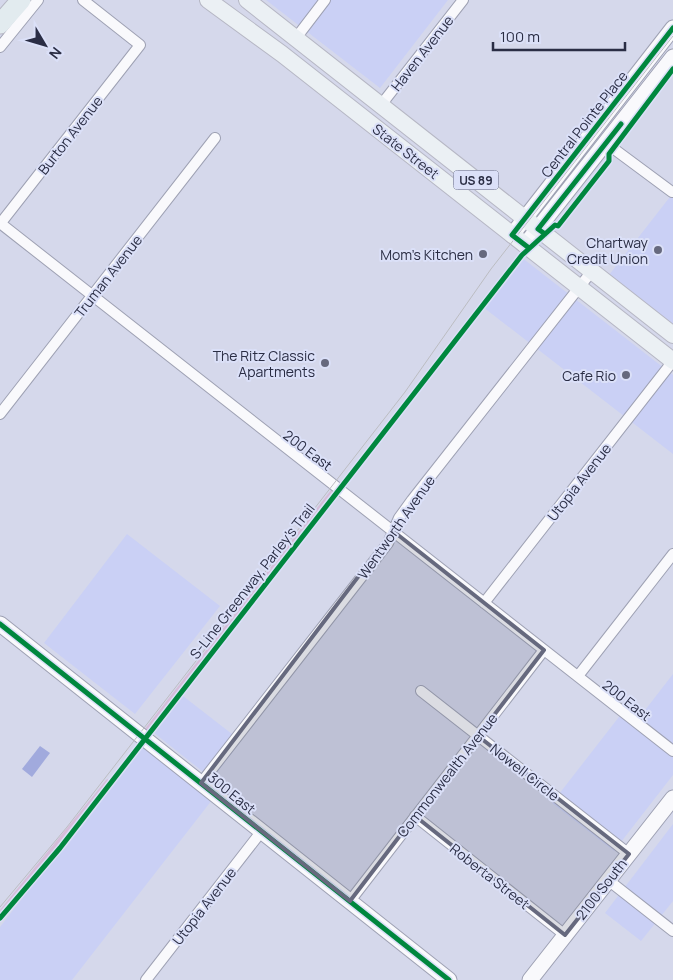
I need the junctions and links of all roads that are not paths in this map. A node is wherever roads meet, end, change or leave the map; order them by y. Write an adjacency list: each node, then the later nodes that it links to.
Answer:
1 (21, 0): 9 (highway)
2 (38, 0): 12 (street)
3 (83, 0): 21 (street, Burton Avenue)
4 (208, 0): 8 (main road, State Street / US 89)
5 (248, 0): 11 (main road, State Street / US 89)
6 (325, 0): 11 (street)
7 (463, 0): 16 (street, Haven Avenue)
8 (233, 18): 11 (main road); 13 (main road, State Street / US 89)
9 (0, 24)
10 (673, 28): 20 (street, Central Pointe Place)
11 (296, 38): 15 (main road, State Street / US 89)
12 (0, 47)
13 (282, 54): 15 (main road); 23 (main road, State Street / US 89)
14 (673, 57): 18 (street, Central Pointe Place)
15 (329, 65): 16 (main road, State Street / US 89)
16 (381, 105): 20 (main road, State Street / US 89)
17 (215, 138): 27 (street, Truman Avenue)
18 (606, 143): 19 (street); 22 (street, Central Pointe Place)
19 (672, 192)
20 (525, 218): 22 (main road, State Street / US 89); 23 (street, Central Pointe Place)
21 (0, 224): 27 (street, 200 East)
22 (538, 229): 24 (street, Central Pointe Place); 25 (main road, State Street / US 89)
23 (512, 235): 24 (main road, State Street / US 89)
24 (525, 245): 26 (main road, State Street / US 89)
25 (592, 271): 26 (street, Wentworth Avenue); 28 (main road, State Street / US 89)
26 (579, 287): 29 (main road, State Street / US 89); 33 (street, Wentworth Avenue)
27 (92, 296): 32 (street, Truman Avenue); 33 (street, 200 East)
28 (673, 334)
29 (640, 335): 30 (main road); 31 (main road, State Street / US 89)
30 (673, 347)
31 (673, 361): 35 (street, Utopia Avenue)
32 (0, 414)
33 (393, 531): 35 (street, 200 East); 42 (street, Wentworth Avenue)
34 (673, 554): 38 (street)
35 (484, 603): 37 (street, 200 East)
36 (0, 624): 42 (street, 300 East)
37 (544, 650): 38 (street, 200 East); 40 (street, Commonwealth Avenue)
38 (578, 676): 41 (street, 200 East)
39 (421, 691): 40 (street, Nowell Circle)
40 (478, 736): 44 (street, Commonwealth Avenue); 46 (street, Nowell Circle)
41 (673, 751)
42 (202, 783): 45 (street, 300 East)
43 (673, 798): 46 (street, 2100 South)
44 (415, 816): 48 (street, Commonwealth Avenue); 50 (street, Roberta Street)
45 (261, 832): 48 (street, 300 East); 51 (street, Utopia Avenue)
46 (629, 854): 47 (street, 2100 South)
47 (608, 880): 49 (street); 50 (street, 2100 South)
48 (350, 901): 52 (street, 300 East)
49 (673, 930)
50 (565, 935): 53 (street, 2100 South)
51 (146, 980)
52 (449, 980)
53 (530, 980)

